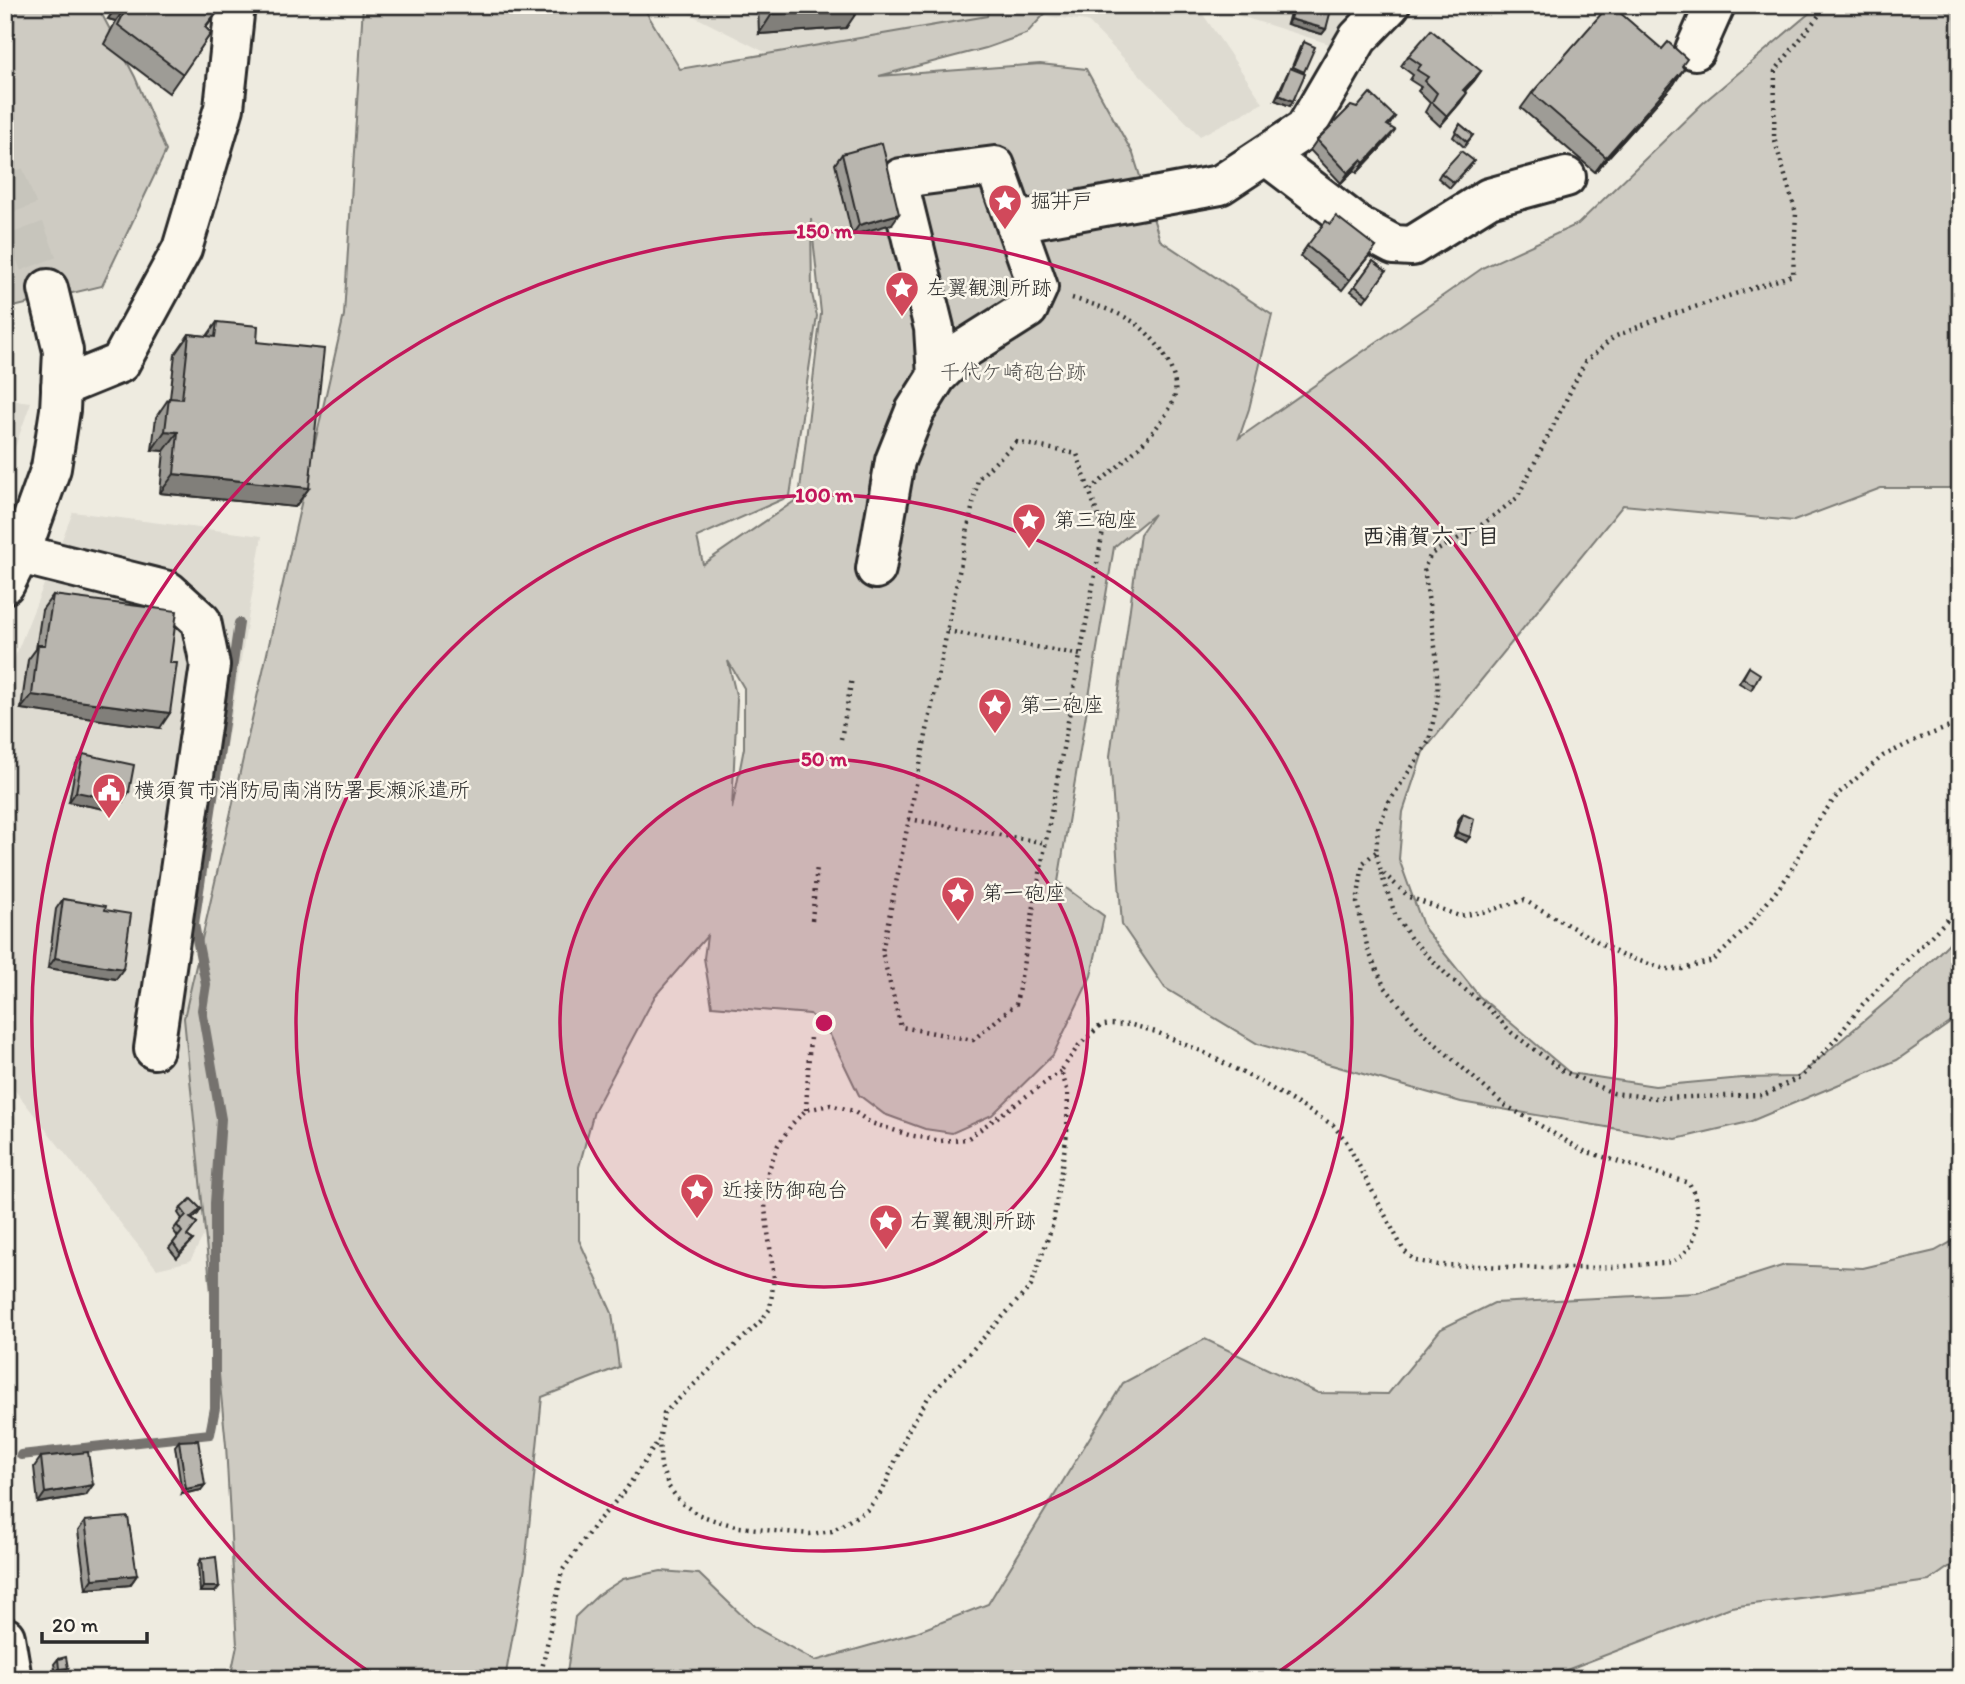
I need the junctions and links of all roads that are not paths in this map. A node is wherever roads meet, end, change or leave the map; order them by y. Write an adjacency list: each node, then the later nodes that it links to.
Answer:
1 (236, 5): 11 (street)
2 (1390, 5): 4 (street)
3 (1715, 5): 5 (street)
4 (1360, 22): 6 (street)
5 (1695, 50)
6 (1267, 156): 7 (street); 8 (street)
7 (1566, 177)
8 (1016, 222): 10 (street); 10 (street)
9 (48, 289): 11 (street)
10 (937, 376): 13 (street)
11 (61, 387): 12 (street)
12 (13, 569): 14 (street)
13 (876, 569)
14 (154, 1049)
15 (5, 1637): 16 (street)
16 (12, 1679)

